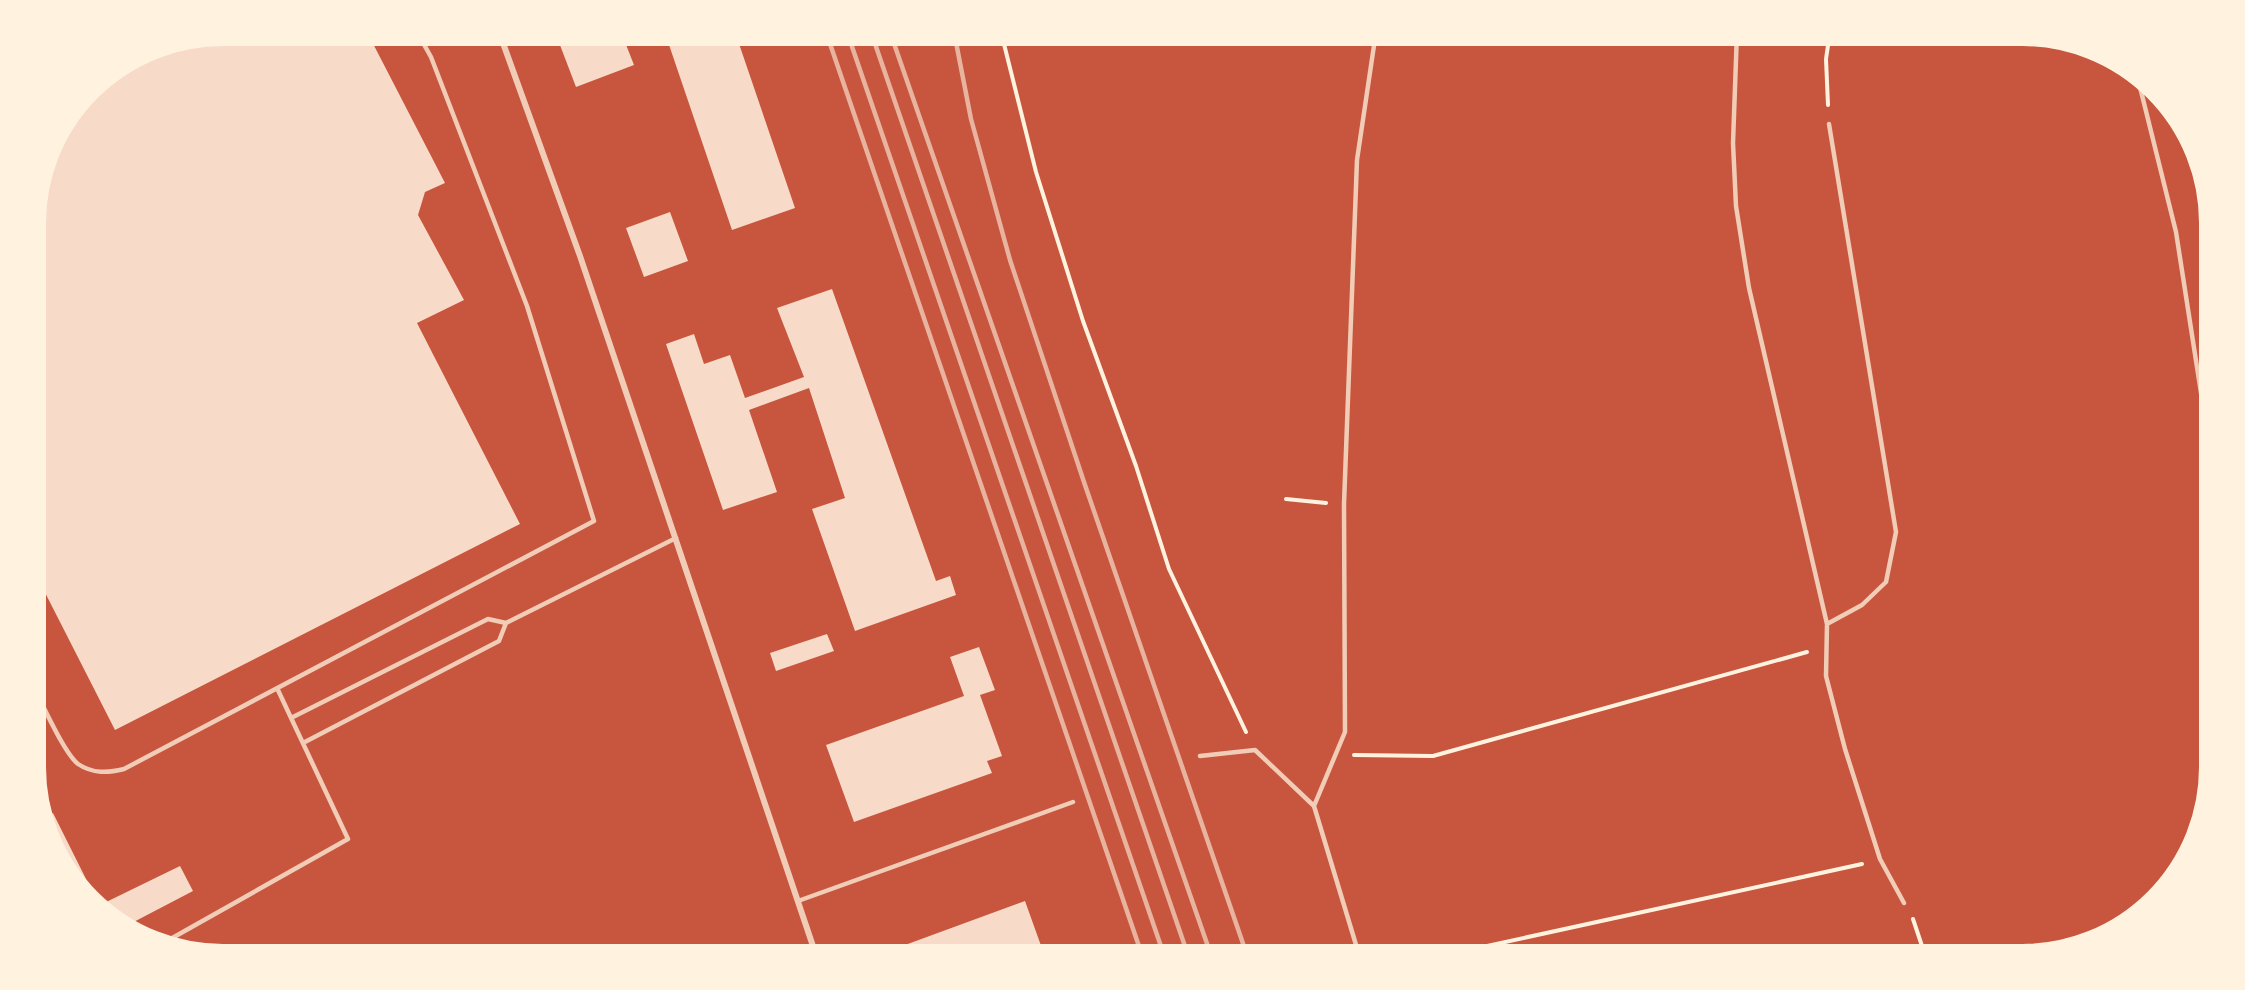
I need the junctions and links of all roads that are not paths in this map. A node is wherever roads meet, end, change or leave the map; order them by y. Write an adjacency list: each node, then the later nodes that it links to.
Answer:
1 (423, 42): 11 (lane)
2 (503, 42): 8 (street)
3 (1375, 42): 17 (lane)
4 (1737, 42): 10 (lane)
5 (2140, 86): 7 (lane)
6 (1829, 124): 10 (lane)
7 (2203, 406)
8 (676, 538): 9 (lane); 18 (street)
9 (506, 623): 13 (lane); 14 (lane)
10 (1827, 624): 19 (lane)
11 (277, 688): 12 (lane); 13 (lane)
12 (42, 703)
13 (291, 718): 14 (lane)
14 (303, 743): 20 (lane)
15 (1200, 756): 17 (lane)
16 (1074, 802): 18 (lane)
17 (1314, 806): 22 (lane)
18 (798, 901): 21 (street)
19 (1904, 903)
20 (169, 940)
21 (814, 948)
22 (1357, 948)

